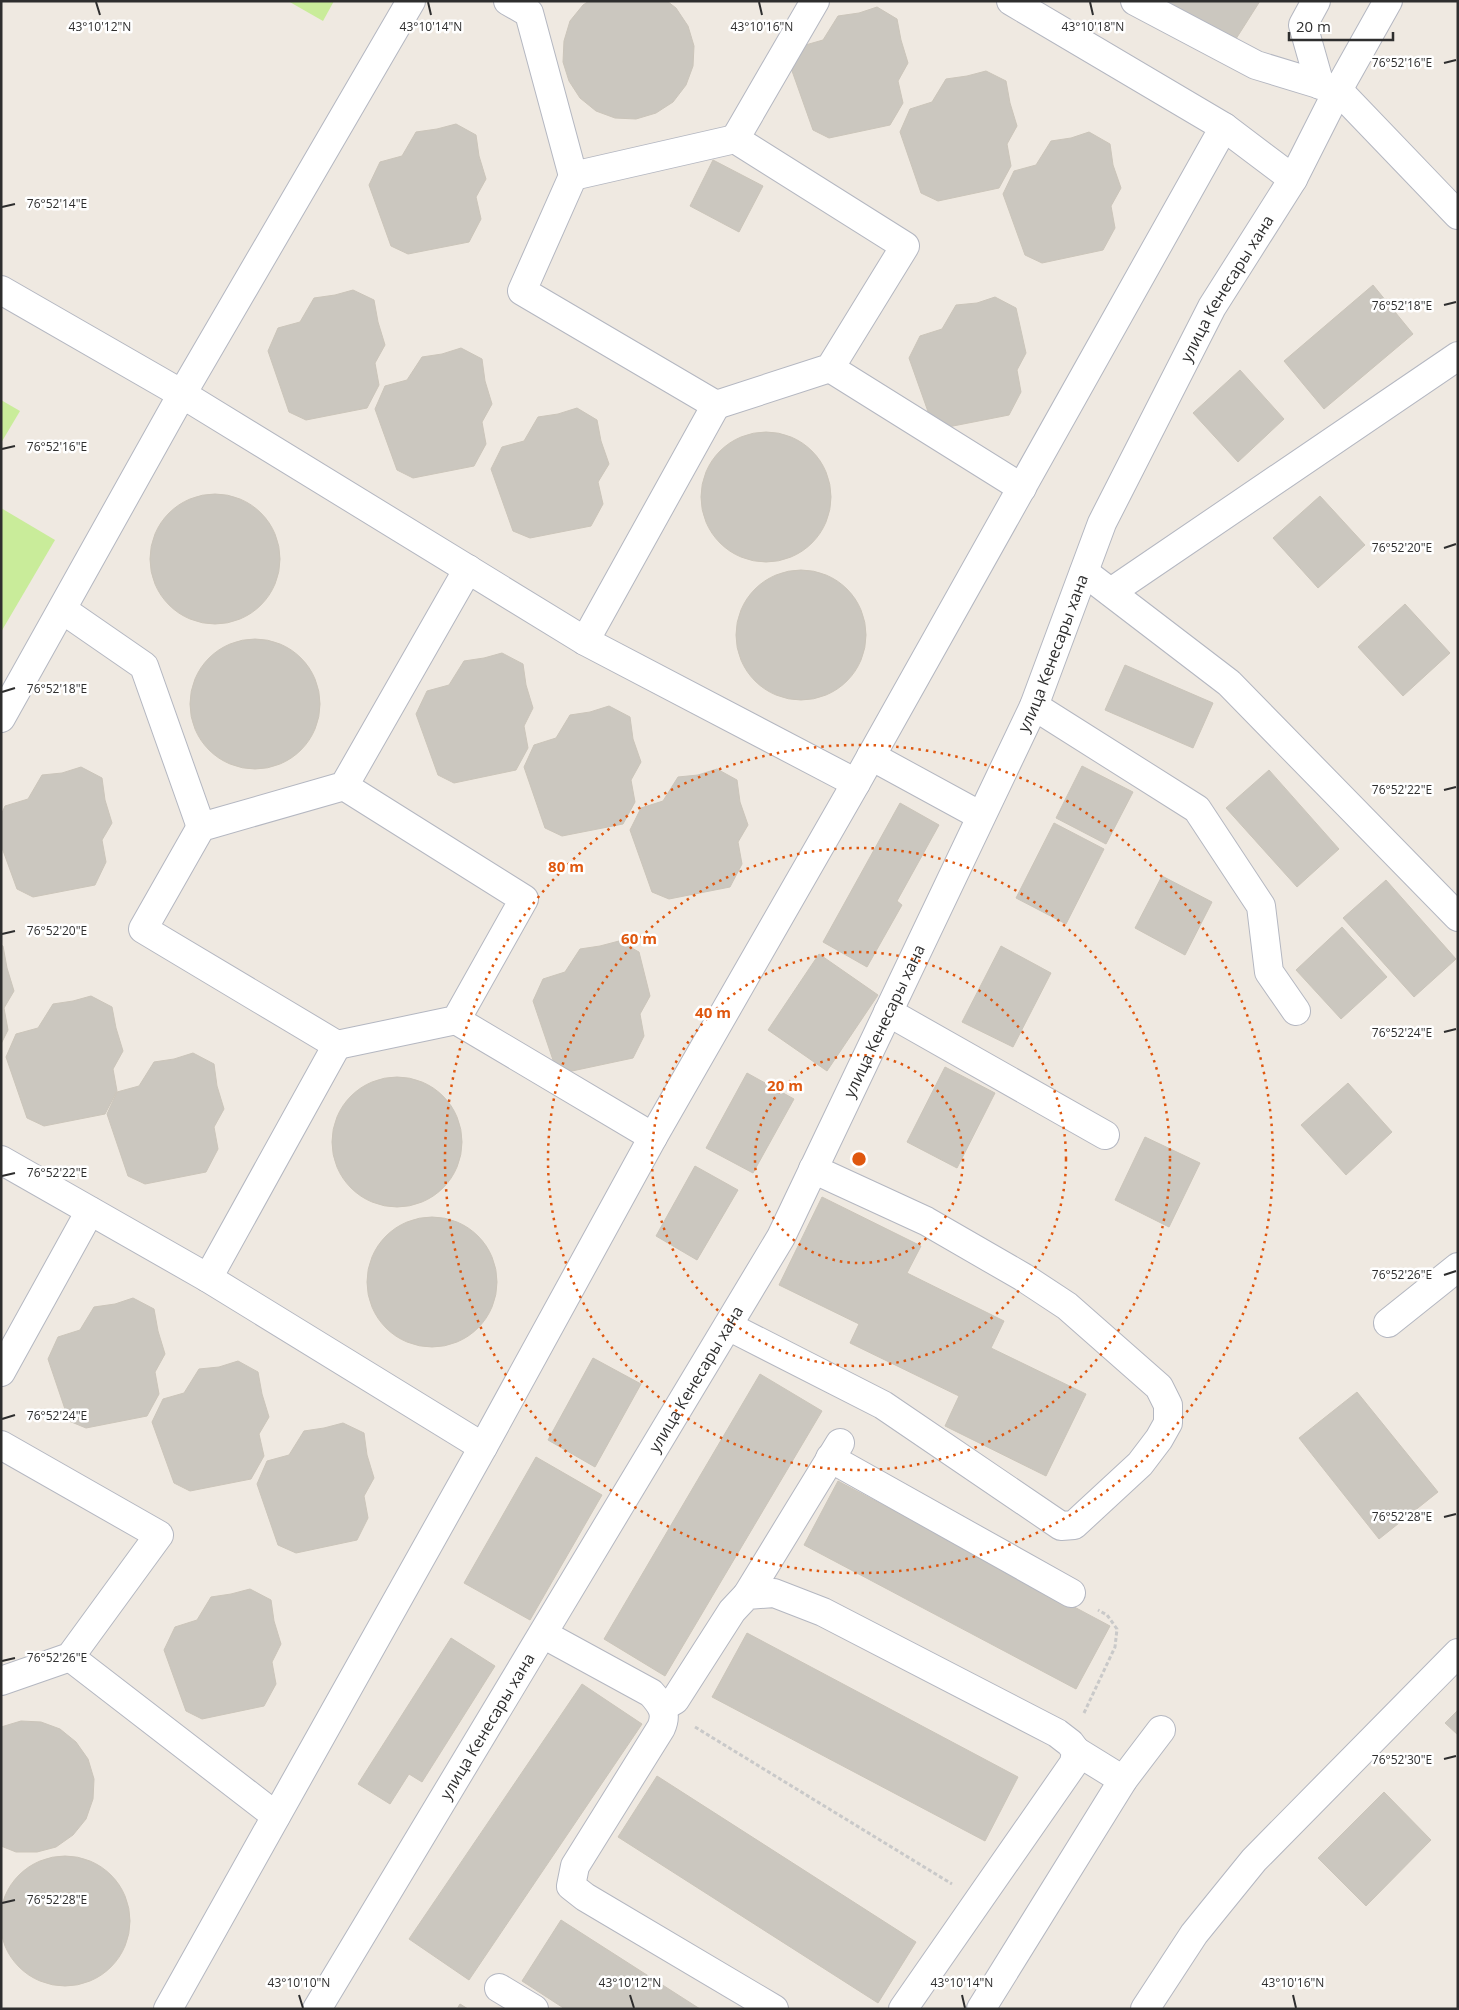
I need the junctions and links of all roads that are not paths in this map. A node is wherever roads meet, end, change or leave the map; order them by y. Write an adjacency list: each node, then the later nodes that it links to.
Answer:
1 (411, 1): 17 (street)
2 (508, 1): 11 (street)
3 (815, 1): 10 (street)
4 (1011, 1): 9 (street)
5 (1135, 1): 8 (street)
6 (1316, 1): 8 (street)
7 (1388, 1): 8 (street, улица Кенесары хана)
8 (1329, 88): 12 (street, улица Кенесары хана); 13 (street)
9 (1224, 127): 12 (street); 19 (street)
10 (735, 139): 11 (street); 16 (street)
11 (573, 176): 18 (street)
12 (1293, 179): 21 (street, улица Кенесары хана)
13 (1458, 215)
14 (1, 290): 17 (street)
15 (1458, 356): 22 (street)
16 (830, 368): 18 (street); 19 (street)
17 (182, 394): 20 (street); 23 (street)
18 (716, 405): 24 (street)
19 (1022, 488): 27 (street)
20 (468, 569): 24 (street); 29 (street)
21 (1084, 572): 22 (street); 25 (street, улица Кенесары хана)
22 (1111, 592): 32 (street)
23 (63, 610): 26 (street); 31 (street)
24 (585, 641): 28 (street)
25 (1034, 706): 30 (street, улица Кенесары хана); 33 (street)
26 (1, 718)
27 (871, 756): 28 (street); 30 (street)
28 (856, 783): 38 (street)
29 (344, 786): 31 (street); 35 (street)
30 (981, 816): 34 (street, улица Кенесары хана)
31 (200, 827): 36 (street)
32 (1458, 916)
33 (1296, 1011)
34 (888, 1012): 37 (street); 40 (street, улица Кенесары хана)
35 (456, 1020): 36 (street); 38 (street)
36 (337, 1045): 43 (street)
37 (1105, 1135)
38 (653, 1137): 48 (street)
39 (1, 1160): 41 (street)
40 (813, 1170): 45 (street, улица Кенесары хана); 45 (street)
41 (90, 1211): 43 (street); 46 (street)
42 (1458, 1267): 44 (street)
43 (208, 1278): 48 (street)
44 (1388, 1323)
45 (728, 1326): 51 (street, улица Кенесары хана)
46 (1, 1372)
47 (1, 1445): 53 (street)
48 (483, 1447): 59 (street)
49 (1072, 1593): 50 (street)
50 (747, 1596): 55 (street); 57 (street)
51 (543, 1634): 55 (street); 62 (street, улица Кенесары хана)
52 (1458, 1653): 67 (street)
53 (70, 1657): 54 (street); 59 (street)
54 (1, 1681)
55 (663, 1706): 64 (street)
56 (1161, 1730): 58 (street)
57 (1073, 1747): 58 (street); 65 (street)
58 (1123, 1780): 66 (street)
59 (276, 1816): 61 (street)
60 (499, 1988): 63 (street)
61 (168, 2009)
62 (317, 2009)
63 (534, 2009)
64 (774, 2009)
65 (903, 2009)
66 (981, 2009)
67 (1145, 2009)

